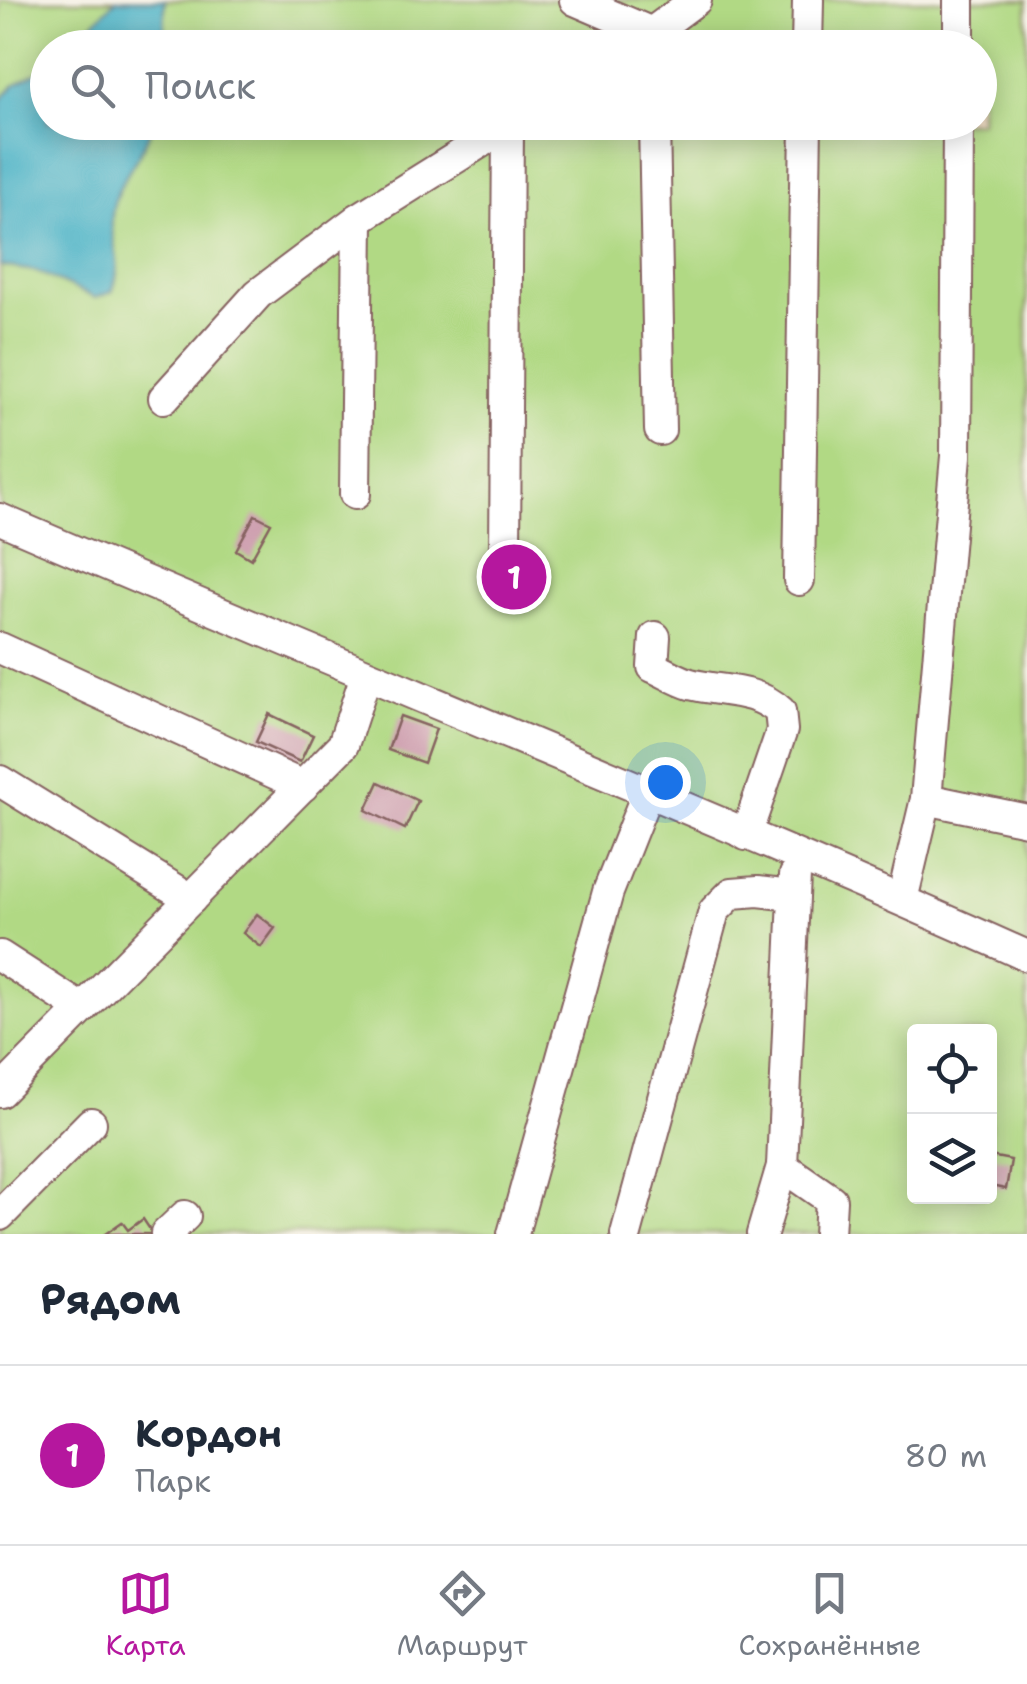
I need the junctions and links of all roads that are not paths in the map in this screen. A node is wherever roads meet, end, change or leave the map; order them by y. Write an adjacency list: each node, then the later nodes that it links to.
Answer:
1 (576, 0): 5 (street)
2 (696, 0): 6 (street)
3 (808, 0): 7 (street)
4 (959, 0): 8 (street)
5 (625, 30)
6 (661, 30)
7 (807, 30)
8 (958, 30)
9 (484, 140): 14 (street)
10 (510, 140): 19 (street)
11 (654, 140): 16 (street)
12 (806, 140): 20 (street)
13 (958, 140): 27 (street)
14 (358, 219): 15 (street); 17 (street)
15 (164, 398)
16 (660, 430)
17 (356, 494)
18 (0, 519): 23 (street)
19 (505, 553)
20 (799, 580)
21 (655, 637): 29 (street)
22 (0, 648): 25 (street)
23 (366, 676): 25 (street); 26 (street)
24 (0, 781): 32 (street)
25 (303, 786): 32 (street)
26 (648, 790): 29 (street); 41 (street)
27 (926, 799): 28 (street); 33 (street)
28 (1027, 820)
29 (746, 835): 30 (street)
30 (798, 858): 31 (street); 33 (street)
31 (792, 895): 39 (street); 42 (street)
32 (191, 899): 36 (street)
33 (902, 900): 35 (street)
34 (0, 956): 36 (street)
35 (1027, 956)
36 (82, 1009): 37 (street)
37 (0, 1092)
38 (90, 1123): 40 (street)
39 (782, 1166): 43 (street); 44 (street)
40 (0, 1214)
41 (513, 1234)
42 (626, 1234)
43 (762, 1234)
44 (829, 1234)

